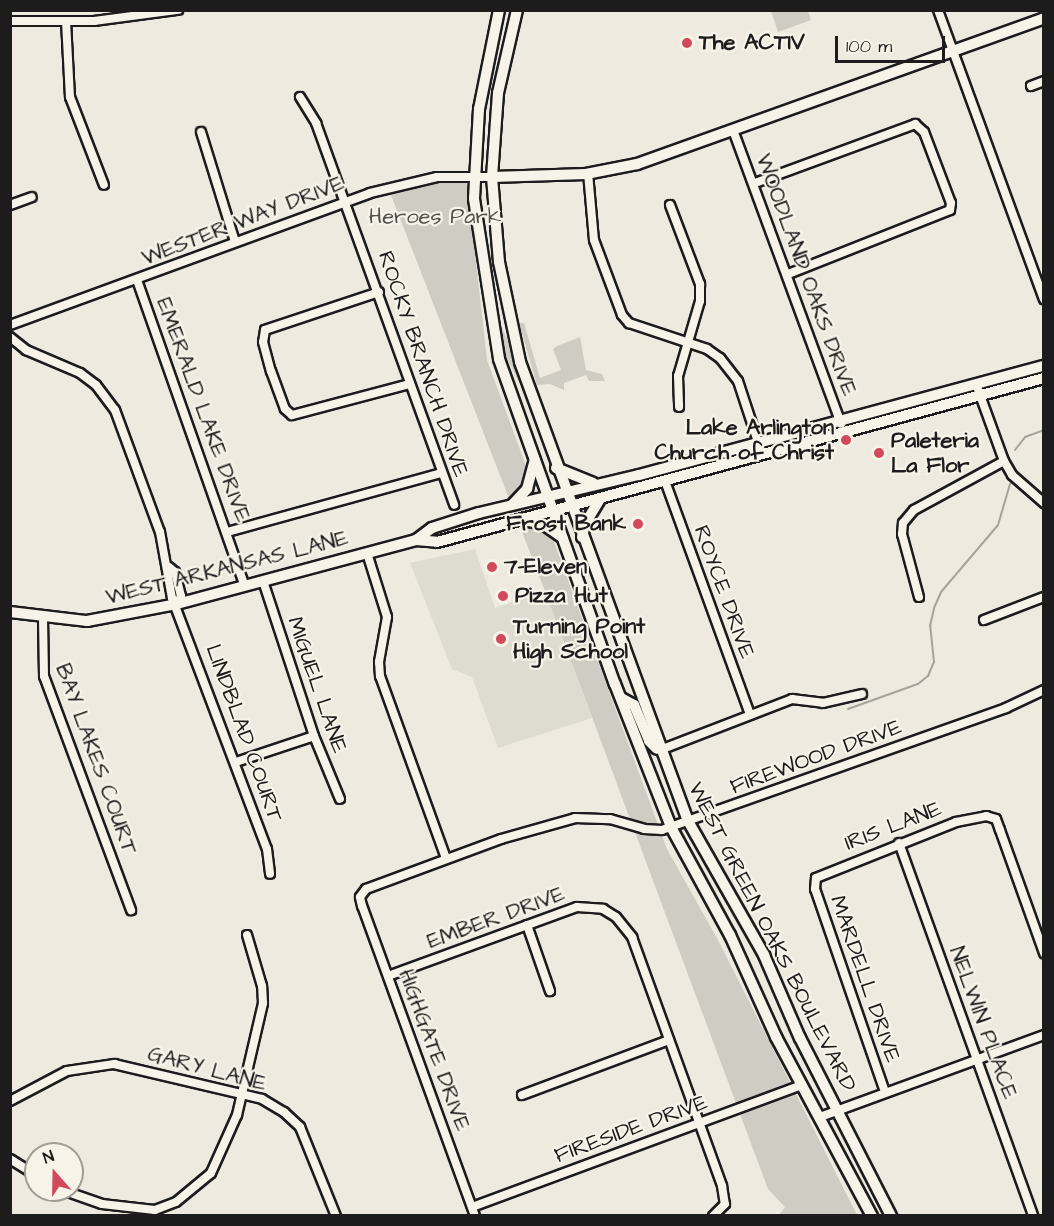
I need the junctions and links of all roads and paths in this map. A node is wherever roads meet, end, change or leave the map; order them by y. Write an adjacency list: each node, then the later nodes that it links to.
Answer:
1 (178, 10): 7 (street)
2 (499, 10): 15 (main road)
3 (517, 10): 16 (main road, WEST GREEN OAKS BOULEVARD)
4 (938, 10): 8 (street)
5 (1044, 18): 8 (main road)
6 (10, 21): 7 (street)
7 (66, 21): 18 (street)
8 (954, 52): 12 (main road); 27 (street)
9 (1044, 81): 10 (street)
10 (1031, 86)
11 (300, 97): 20 (street, ROCKY BRANCH DRIVE)
12 (733, 130): 14 (main road); 17 (street, WOODLAND OAKS DRIVE)
13 (201, 132): 23 (street)
14 (588, 173): 16 (main road); 32 (street)
15 (474, 176): 16 (street, WESTER WAY DRIVE); 20 (street, WESTER WAY DRIVE); 29 (main road)
16 (492, 177): 28 (main road, WEST GREEN OAKS BOULEVARD)
17 (755, 183): 24 (street, WOODLAND OAKS DRIVE); 24 (street)
18 (104, 185)
19 (32, 197): 21 (street)
20 (345, 201): 23 (street, WESTER WAY DRIVE); 26 (street, ROCKY BRANCH DRIVE)
21 (10, 205)
22 (670, 205): 32 (street)
23 (235, 242): 25 (street, WESTER WAY DRIVE)
24 (788, 274): 39 (street, WOODLAND OAKS DRIVE)
25 (137, 280): 30 (street, WESTER WAY DRIVE); 60 (street, EMERALD LAKE DRIVE)
26 (379, 292): 35 (street, ROCKY BRANCH DRIVE); 35 (street)
27 (1044, 299)
28 (508, 320): 29 (main road); 46 (main road, WEST GREEN OAKS BOULEVARD)
29 (491, 321): 44 (main road)
30 (10, 325)
31 (10, 337): 69 (street, LINDBLAD COURT)
32 (687, 343): 38 (street); 41 (street)
33 (1044, 366): 36 (main road, WEST ARKANSAS LANE)
34 (1044, 378): 37 (main road, WEST ARKANSAS LANE)
35 (410, 384): 48 (street, ROCKY BRANCH DRIVE)
36 (976, 384): 37 (street); 39 (main road, WEST ARKANSAS LANE)
37 (979, 396): 40 (main road, WEST ARKANSAS LANE); 45 (street)
38 (679, 407)
39 (839, 420): 40 (street, WOODLAND OAKS DRIVE); 41 (main road, WEST ARKANSAS LANE)
40 (847, 431): 42 (main road, WEST ARKANSAS LANE)
41 (758, 442): 42 (street); 43 (main road, WEST ARKANSAS LANE)
42 (762, 454): 47 (main road, WEST ARKANSAS LANE)
43 (710, 456): 47 (main road); 50 (main road, WEST ARKANSAS LANE)
44 (535, 460): 52 (main road); 56 (main road)
45 (1004, 461): 54 (street); 67 (street)
46 (556, 468): 50 (main road); 51 (main road, WEST GREEN OAKS BOULEVARD)
47 (713, 468): 49 (main road, WEST ARKANSAS LANE)
48 (441, 472): 55 (street, ROCKY BRANCH DRIVE); 60 (street)
49 (665, 481): 53 (main road, WEST ARKANSAS LANE); 76 (street, ROYCE DRIVE)
50 (597, 484): 51 (main road, WEST ARKANSAS LANE)
51 (565, 493): 52 (main road, WEST ARKANSAS LANE); 57 (main road, WEST GREEN OAKS BOULEVARD)
52 (549, 496): 56 (main road, WEST ARKANSAS LANE); 58 (main road)
53 (600, 499): 57 (main road, WEST ARKANSAS LANE); 61 (main road)
54 (1044, 504)
55 (454, 505)
56 (512, 505): 63 (main road, WEST ARKANSAS LANE)
57 (570, 506): 58 (main road, WEST ARKANSAS LANE); 61 (main road, WEST GREEN OAKS BOULEVARD)
58 (554, 510): 59 (main road, WEST ARKANSAS LANE); 62 (main road)
59 (518, 520): 62 (main road); 63 (main road, WEST ARKANSAS LANE)
60 (227, 532): 66 (street, EMERALD LAKE DRIVE)
61 (582, 538): 78 (main road, WEST GREEN OAKS BOULEVARD)
62 (564, 539): 75 (main road)
63 (416, 540): 64 (main road, WEST ARKANSAS LANE)
64 (367, 553): 65 (main road, WEST ARKANSAS LANE); 84 (street)
65 (263, 581): 66 (main road, WEST ARKANSAS LANE); 77 (street, MIGUEL LANE)
66 (245, 586): 69 (main road, WEST ARKANSAS LANE)
67 (919, 597)
68 (1044, 597): 72 (street)
69 (177, 604): 71 (main road, WEST ARKANSAS LANE); 79 (street, LINDBLAD COURT)
70 (10, 612): 71 (main road, WEST ARKANSAS LANE)
71 (42, 618): 88 (street, BAY LAKES COURT)
72 (984, 620)
73 (1044, 690): 81 (street, FIREWOOD DRIVE)
74 (862, 694): 76 (street)
75 (621, 698): 78 (main road); 82 (main road)
76 (750, 715): 78 (street)
77 (314, 736): 79 (street); 80 (street, MIGUEL LANE)
78 (660, 750): 81 (main road, WEST GREEN OAKS BOULEVARD)
79 (236, 762): 85 (street, LINDBLAD COURT)
80 (340, 799)
81 (688, 821): 82 (street, FIREWOOD DRIVE); 102 (main road, WEST GREEN OAKS BOULEVARD)
82 (671, 827): 84 (street, FIREWOOD DRIVE); 97 (main road)
83 (899, 843): 86 (street, IRIS LANE); 91 (street, IRIS LANE); 96 (street, NELWIN PLACE)
84 (446, 858): 87 (street, FIREWOOD DRIVE)
85 (270, 874)
86 (816, 878): 98 (street, MARDELL DRIVE)
87 (360, 897): 92 (street, HIGHGATE DRIVE)
88 (131, 910)
89 (527, 925): 92 (street, EMBER DRIVE); 93 (street); 95 (street, EMBER DRIVE)
90 (247, 935): 99 (street)
91 (1044, 953)
92 (388, 976): 108 (street, HIGHGATE DRIVE)
93 (550, 991)
94 (1044, 1035): 96 (street)
95 (669, 1040): 100 (street); 104 (street)
96 (976, 1059): 98 (street); 114 (street, NELWIN PLACE)
97 (801, 1085): 103 (main road); 104 (street, FIRESIDE DRIVE)
98 (885, 1092): 102 (street)
99 (242, 1093): 101 (street, GARY LANE); 107 (street); 109 (street, GARY LANE)
100 (522, 1095)
101 (10, 1101)
102 (837, 1109): 103 (street); 113 (main road, WEST GREEN OAKS BOULEVARD)
103 (820, 1117): 112 (main road)
104 (699, 1123): 108 (street, FIRESIDE DRIVE); 111 (street)
105 (10, 1159): 106 (street)
106 (24, 1168)
107 (84, 1199)
108 (472, 1207): 110 (street, HIGHGATE DRIVE)
109 (336, 1215)
110 (475, 1215)
111 (713, 1215)
112 (872, 1215)
113 (891, 1215)
114 (1033, 1215)

